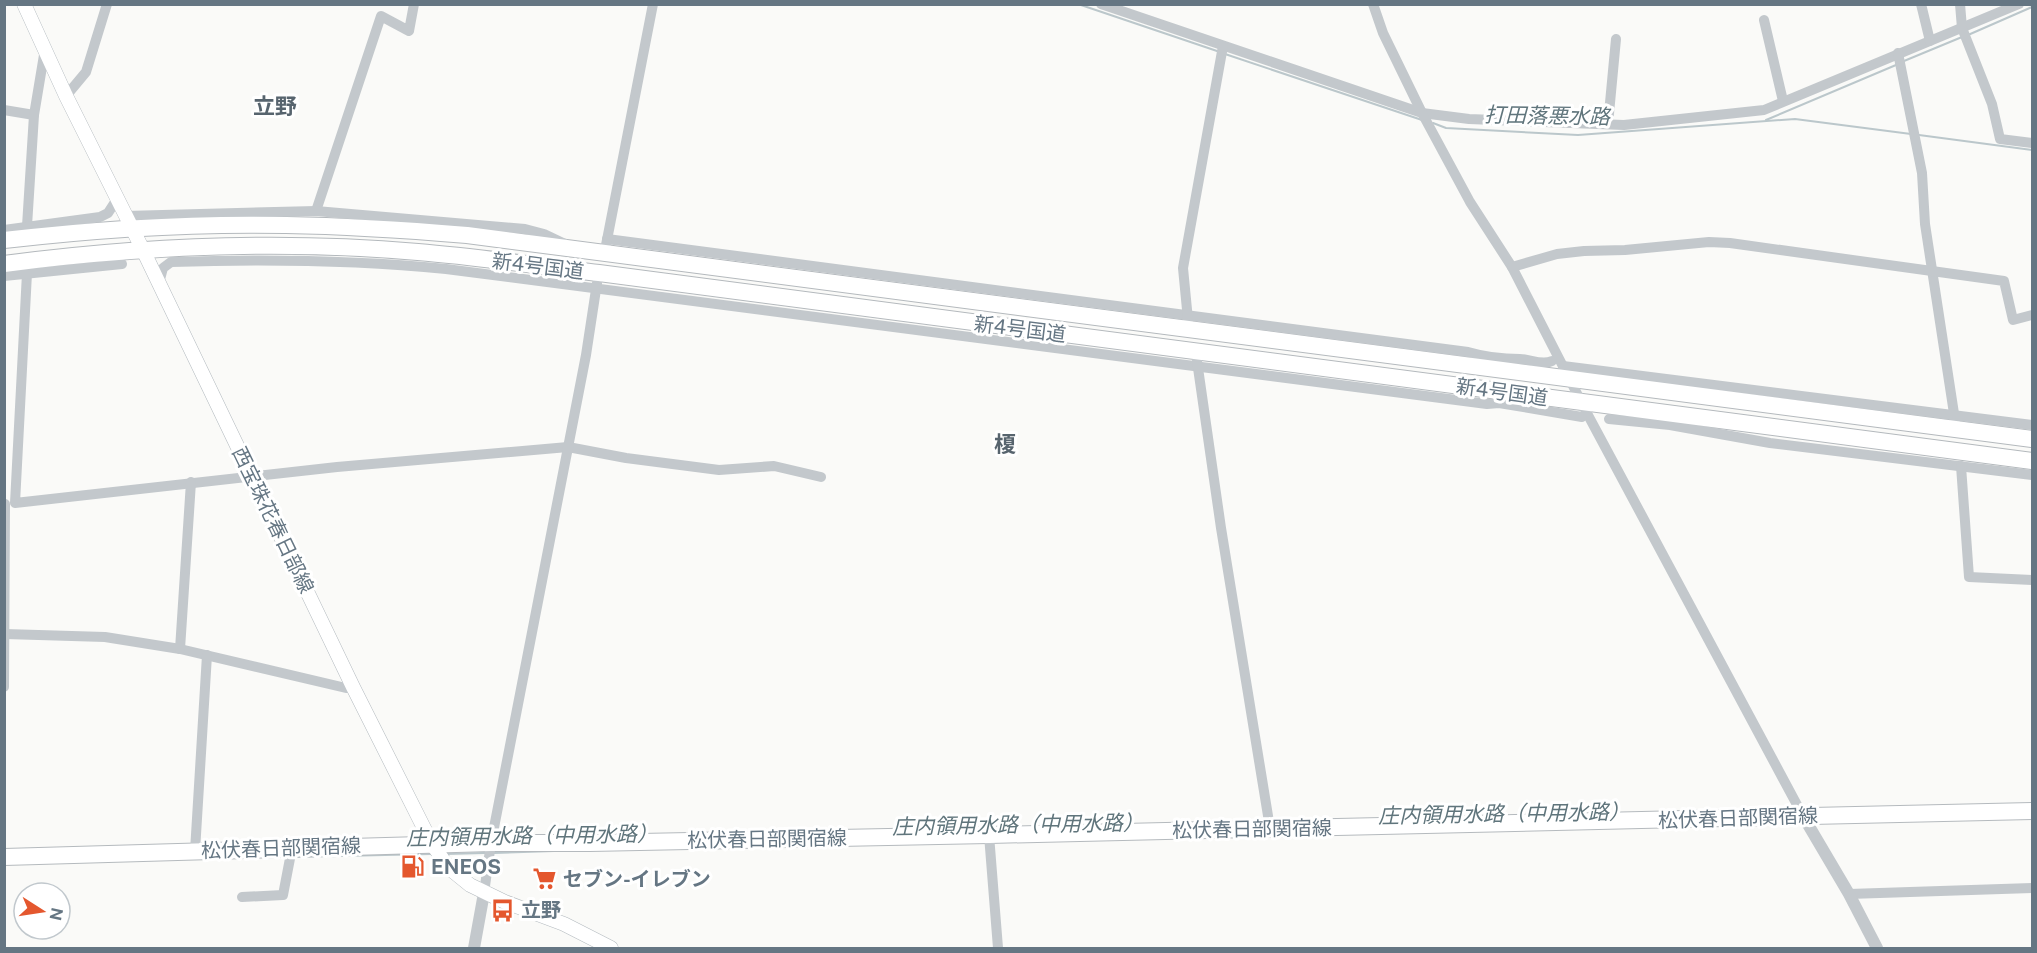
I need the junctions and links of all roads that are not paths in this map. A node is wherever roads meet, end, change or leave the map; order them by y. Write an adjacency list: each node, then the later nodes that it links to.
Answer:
1 (24, 4): 15 (main road, 西宝珠花春日部線)
2 (107, 4): 17 (street)
3 (414, 4): 25 (street)
4 (654, 4): 31 (street)
5 (1101, 4): 14 (street)
6 (1373, 4): 20 (street)
7 (1921, 4): 13 (street)
8 (1960, 4): 11 (street)
9 (2019, 4): 11 (street)
10 (1764, 20): 18 (street)
11 (1962, 27): 13 (street); 23 (street)
12 (1616, 39): 22 (street)
13 (1930, 41): 16 (street)
14 (1223, 46): 20 (street); 44 (street)
15 (45, 49): 17 (main road, 西宝珠花春日部線); 21 (street)
16 (1898, 53): 18 (street); 38 (street)
17 (66, 96): 24 (main road, 西宝珠花春日部線)
18 (1783, 101): 22 (street)
19 (4, 110): 21 (street)
20 (1422, 113): 22 (street); 37 (street)
21 (34, 115): 28 (street)
22 (1608, 124)
23 (2032, 143)
24 (117, 199): 27 (main road, 西宝珠花春日部線); 28 (street)
25 (316, 211): 26 (street); 32 (street)
26 (178, 220): 27 (main road, 新4号国道); 32 (main road, 新4号国道)
27 (128, 222): 30 (main road, 新4号国道); 33 (main road, 西宝珠花春日部線)
28 (27, 226): 29 (street)
29 (4, 230)
30 (4, 240)
31 (606, 245): 32 (main road, 新4号国道); 44 (main road, 新4号国道)
32 (570, 248)
33 (143, 250): 34 (main road, 新4号国道); 41 (main road, 新4号国道); 42 (main road, 西宝珠花春日部線)
34 (97, 260): 35 (main road, 新4号国道); 36 (street); 39 (street)
35 (4, 264)
36 (122, 264)
37 (1512, 267): 38 (street); 48 (street)
38 (1932, 270): 43 (street); 52 (street)
39 (27, 273): 40 (street); 61 (street)
40 (4, 276)
41 (598, 280): 42 (street); 45 (main road, 新4号国道); 55 (street)
42 (159, 283): 60 (main road, 西宝珠花春日部線)
43 (2032, 315)
44 (1188, 322): 47 (main road, 新4号国道)
45 (1197, 358): 49 (main road, 新4号国道); 71 (street)
46 (1552, 361): 47 (street)
47 (1498, 364): 48 (main road, 新4号国道)
48 (1566, 372): 49 (street); 52 (main road, 新4号国道)
49 (1582, 410): 50 (main road, 新4号国道); 70 (street)
50 (1662, 418): 51 (street); 56 (main road, 新4号国道); 57 (street)
51 (1609, 419)
52 (1955, 422): 53 (street); 54 (main road, 新4号国道)
53 (2032, 425)
54 (2032, 439)
55 (568, 447): 59 (street); 60 (street); 73 (street)
56 (2032, 461)
57 (1961, 466): 58 (street); 63 (street)
58 (2032, 475)
59 (821, 477)
60 (252, 478): 61 (street); 68 (main road, 西宝珠花春日部線)
61 (191, 482): 65 (street)
62 (5, 504): 64 (street)
63 (2032, 580)
64 (5, 634): 65 (street); 67 (street)
65 (180, 649): 66 (street)
66 (207, 655): 68 (street); 76 (street)
67 (4, 687)
68 (353, 687): 74 (main road, 西宝珠花春日部線)
69 (2032, 811): 70 (main road, 松伏春日部関宿線)
70 (1803, 816): 71 (main road, 松伏春日部関宿線); 80 (street)
71 (1270, 828): 72 (main road, 松伏春日部関宿線)
72 (989, 835): 73 (main road, 松伏春日部関宿線); 84 (street)
73 (491, 843): 74 (main road, 松伏春日部関宿線); 79 (street)
74 (432, 844): 75 (main road, 松伏春日部関宿線); 79 (main road, 西宝珠花春日部線)
75 (292, 848): 76 (main road, 松伏春日部関宿線); 81 (street)
76 (195, 851): 77 (main road, 松伏春日部関宿線)
77 (4, 857)
78 (2032, 888): 80 (street)
79 (484, 893): 82 (street); 83 (main road, 西宝珠花春日部線)
80 (1849, 894): 85 (street)
81 (242, 897)
82 (474, 948)
83 (611, 948)
84 (998, 948)
85 (1877, 948)

